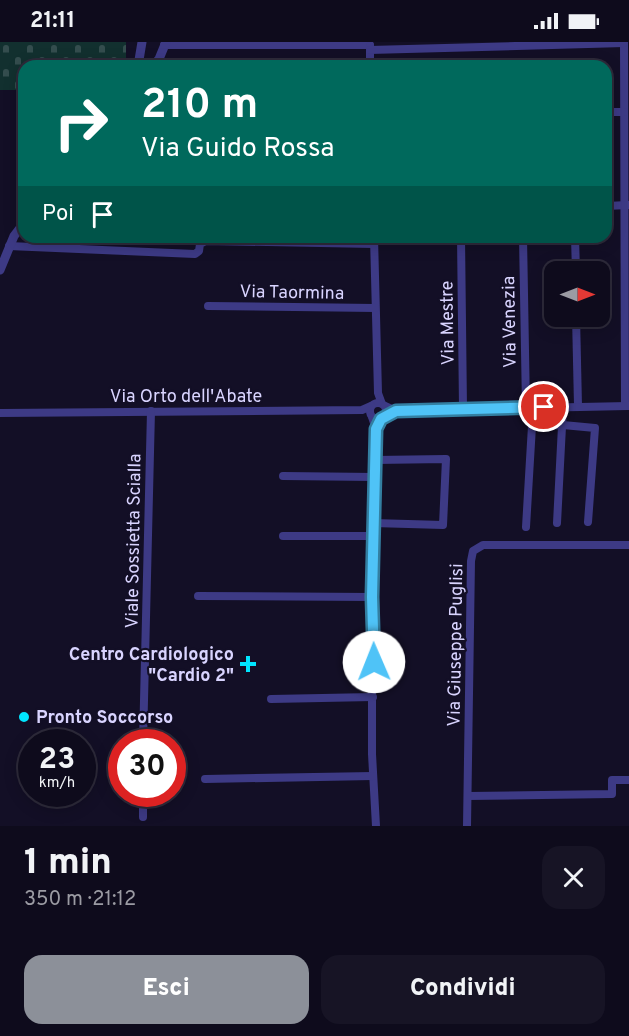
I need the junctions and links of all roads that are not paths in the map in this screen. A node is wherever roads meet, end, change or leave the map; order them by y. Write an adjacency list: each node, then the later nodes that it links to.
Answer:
1 (142, 42): 5 (street)
2 (165, 43): 4 (street); 6 (street)
3 (624, 43): 4 (street); 7 (street)
4 (370, 46)
5 (139, 60)
6 (158, 60)
7 (627, 72): 8 (street)
8 (626, 109): 9 (street)
9 (627, 154): 10 (street)
10 (627, 206): 25 (street)
11 (18, 232): 17 (street)
12 (202, 243): 17 (street)
13 (374, 243): 21 (street)
14 (461, 243): 28 (street, Via Mestre)
15 (524, 243): 26 (street, Via Venezia)
16 (575, 243): 18 (street)
17 (9, 246): 19 (street)
18 (576, 261)
19 (0, 270)
20 (208, 306): 21 (street, Via Taormina)
21 (375, 308): 30 (street)
22 (576, 327): 24 (street)
23 (563, 406): 24 (street); 26 (street); 33 (street)
24 (578, 406): 25 (street)
25 (627, 406)
26 (526, 407): 28 (street)
27 (0, 408): 31 (street)
28 (463, 408): 30 (street)
29 (151, 411): 30 (street, Via Orto dell'Abate); 31 (street, Via Orto dell'Abate); 48 (street, Viale Sossietta Scialla)
30 (378, 411): 34 (street)
31 (10, 412): 32 (street, Via Orto dell'Abate)
32 (0, 413)
33 (562, 425): 37 (street); 39 (street); 40 (street)
34 (375, 460): 36 (street); 38 (street)
35 (283, 476): 36 (street)
36 (375, 477): 38 (street)
37 (588, 522)
38 (373, 523): 42 (street)
39 (557, 523)
40 (526, 527)
41 (283, 536): 42 (street)
42 (373, 536): 45 (street)
43 (629, 545): 52 (street, Via Giuseppe Puglisi)
44 (198, 596): 45 (street)
45 (372, 597): 46 (street)
46 (373, 697): 47 (street); 49 (street)
47 (271, 699)
48 (143, 729)
49 (373, 776): 50 (street); 55 (street)
50 (205, 779)
51 (629, 780): 52 (street)
52 (468, 796): 56 (street, Via Giuseppe Puglisi)
53 (143, 807): 54 (street)
54 (143, 817)
55 (376, 826)
56 (467, 826)

